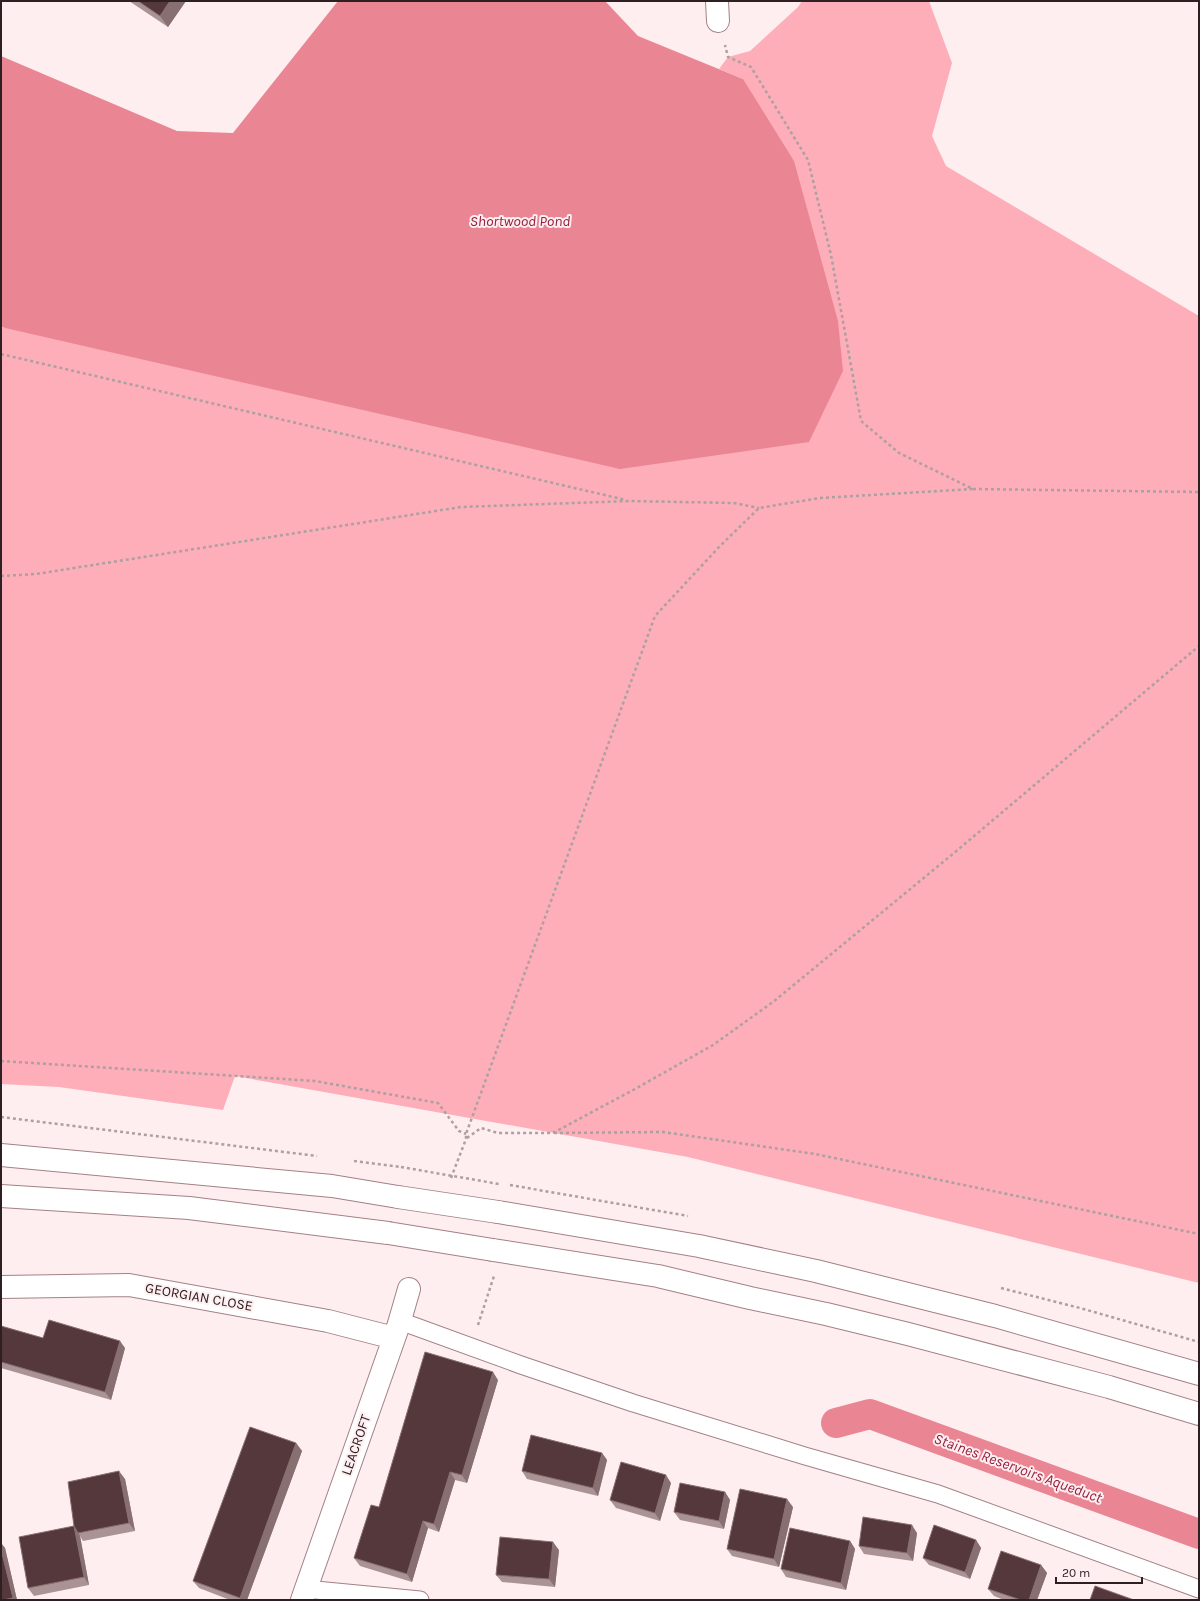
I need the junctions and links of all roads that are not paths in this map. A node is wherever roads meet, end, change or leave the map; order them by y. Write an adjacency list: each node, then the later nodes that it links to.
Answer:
1 (1, 1156): 6 (main road, bridge)
2 (1, 1196): 7 (main road, bridge)
3 (1, 1287): 5 (main road, GEORGIAN CLOSE)
4 (409, 1289): 5 (main road, LEACROFT)
5 (397, 1329): 8 (lane); 9 (main road, LEACROFT)
6 (1199, 1374)
7 (1199, 1414)
8 (1199, 1589)
9 (304, 1594): 10 (lane)
10 (420, 1600)

